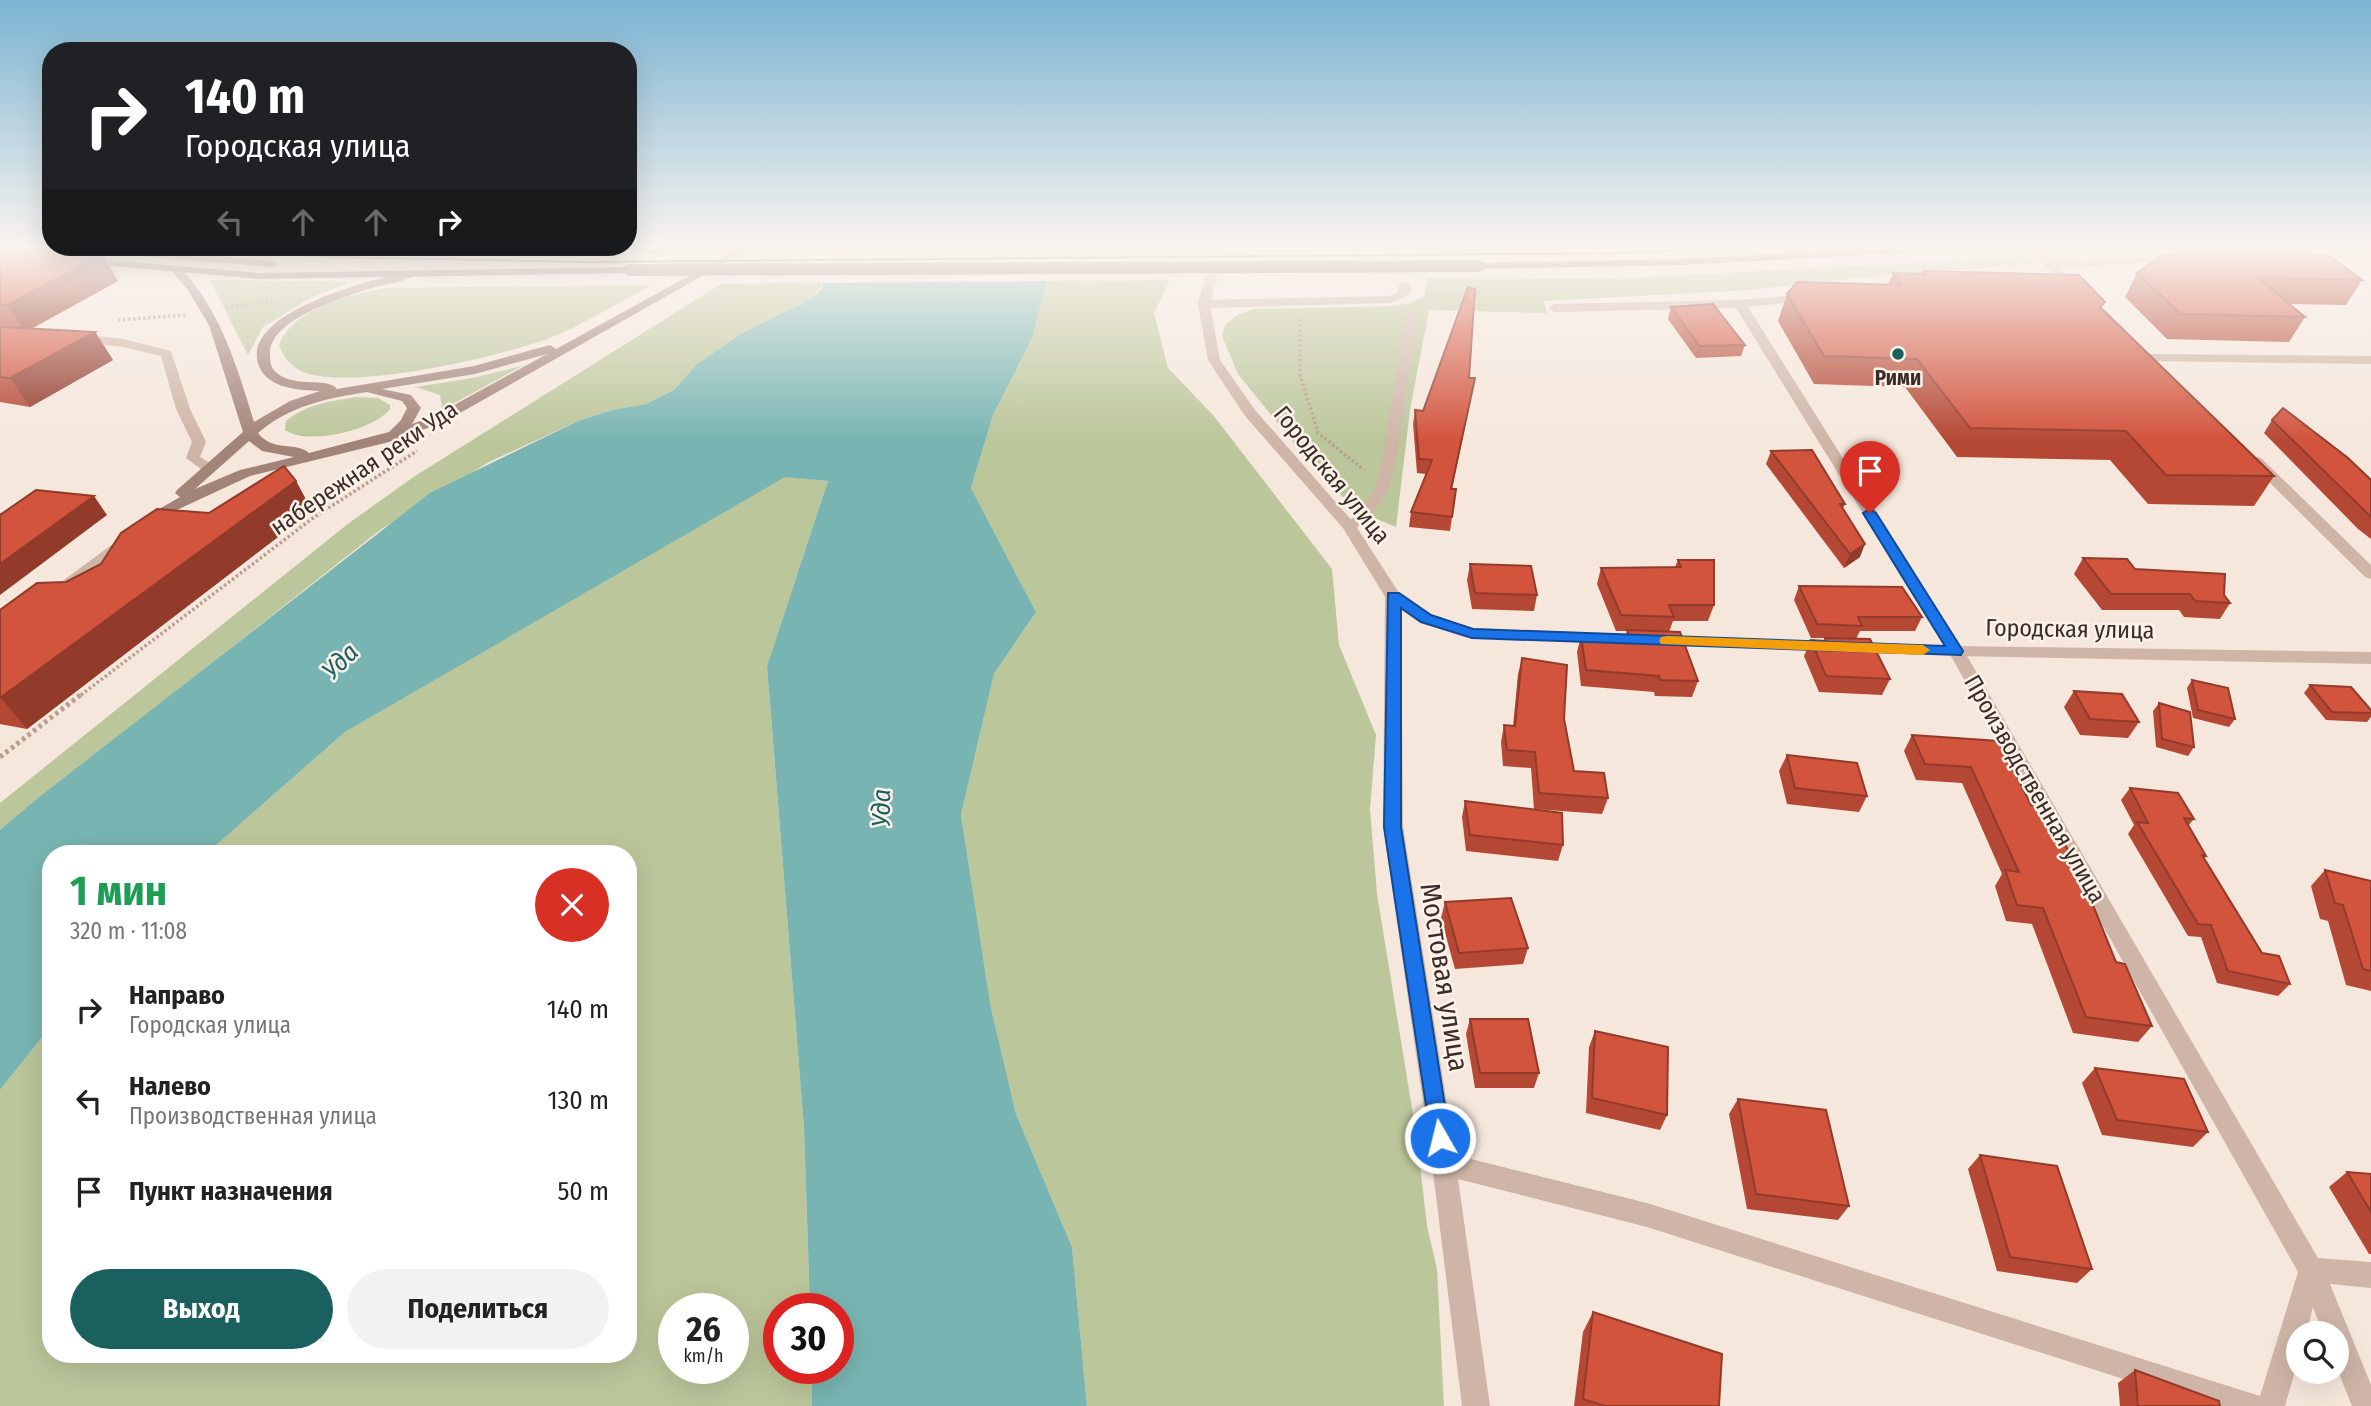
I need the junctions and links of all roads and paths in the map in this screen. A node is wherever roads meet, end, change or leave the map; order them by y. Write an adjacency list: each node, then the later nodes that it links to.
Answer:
1 (207, 311): 13 (main road)
2 (304, 311): 12 (main road)
3 (621, 311): 12 (main road)
4 (634, 311): 14 (main road)
5 (1205, 311): 21 (street, Городская улица)
6 (1296, 311): 19 (path)
7 (1744, 311): 25 (street, Производственная улица)
8 (1410, 316): 19 (street)
9 (61, 338): 18 (street)
10 (2371, 360): 11 (street)
11 (2169, 377)
12 (360, 389): 13 (main road); 14 (main road)
13 (251, 434): 16 (main road); 18 (main road)
14 (384, 439): 16 (main road)
15 (427, 445): 27 (path, набережная реки Уда)
16 (326, 452): 20 (main road)
17 (2246, 452): 22 (street)
18 (209, 469): 20 (main road)
19 (1381, 489): 21 (street)
20 (150, 520): 24 (street)
21 (1349, 526): 23 (street, Городская улица)
22 (2371, 574)
23 (1394, 596): 25 (street, Городская улица); 28 (street, Мостовая улица)
24 (43, 603)
25 (1956, 651): 26 (street, Городская улица); 29 (street, Производственная улица)
26 (2371, 658)
27 (0, 757)
28 (1444, 1164): 31 (street, Мостовая улица); 32 (street)
29 (2311, 1270): 30 (street); 33 (street); 34 (street, Производственная улица)
30 (2371, 1275)
31 (1476, 1406)
32 (2250, 1406)
33 (2272, 1406)
34 (2366, 1406)

